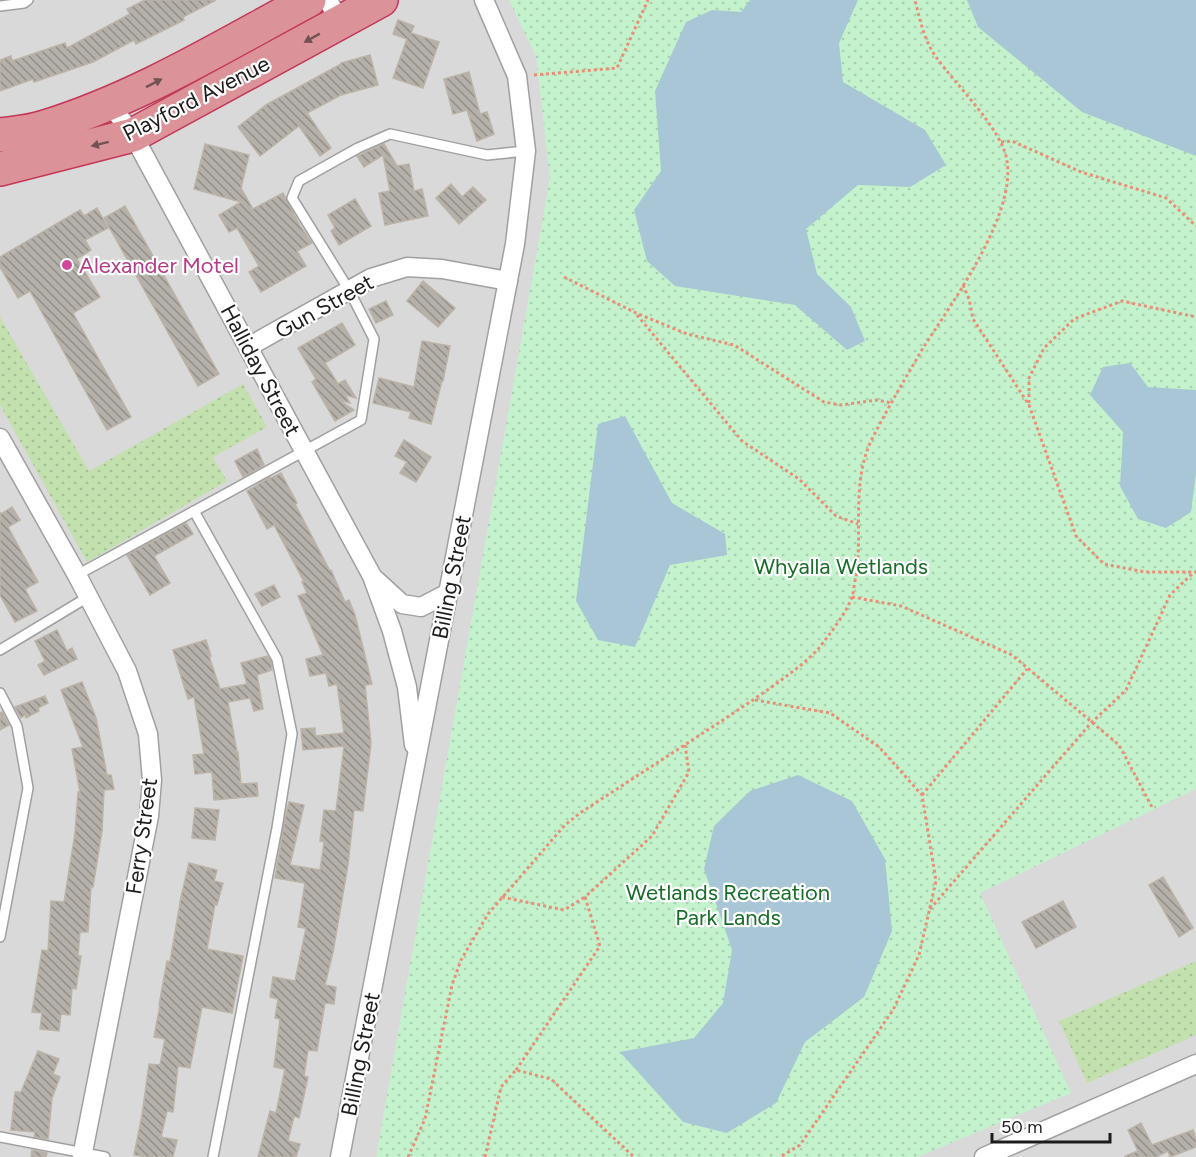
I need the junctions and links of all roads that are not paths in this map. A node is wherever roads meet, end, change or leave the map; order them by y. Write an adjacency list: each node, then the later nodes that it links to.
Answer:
1 (28, 0): 5 (lane)
2 (309, 0): 7 (highway, Playford Avenue, one-way to 2)
3 (381, 0): 6 (highway, Playford Avenue)
4 (484, 0): 10 (street, Billing Street)
5 (0, 6)
6 (334, 11): 9 (highway, Playford Avenue, one-way to 9)
7 (110, 104): 8 (highway, Playford Avenue); 9 (street, Halliday Street)
8 (0, 135)
9 (133, 135): 11 (highway, Playford Avenue, one-way to 11); 14 (street, Halliday Street)
10 (526, 151): 12 (street, Billing Street); 13 (lane)
11 (0, 169)
12 (508, 281): 13 (street, Gun Street); 20 (street, Billing Street)
13 (349, 290): 14 (street, Gun Street); 16 (lane)
14 (248, 347): 16 (street, Halliday Street)
15 (0, 438): 18 (street, Ferry Street)
16 (305, 451): 17 (lane); 19 (street, Halliday Street)
17 (194, 511): 18 (lane); 31 (lane)
18 (77, 575): 21 (street, Ferry Street)
19 (372, 576): 20 (street, Halliday Street); 24 (street, Halliday Street)
20 (448, 593): 24 (street, Billing Street)
21 (88, 597): 22 (lane); 29 (street, Ferry Street)
22 (0, 650)
23 (0, 693): 25 (lane)
24 (416, 763): 32 (street, Billing Street)
25 (0, 937)
26 (1196, 1064): 28 (street)
27 (0, 1137): 29 (lane)
28 (1003, 1153): 33 (street)
29 (83, 1155): 30 (lane)
30 (105, 1157)
31 (213, 1157)
32 (340, 1157)
33 (984, 1157)

